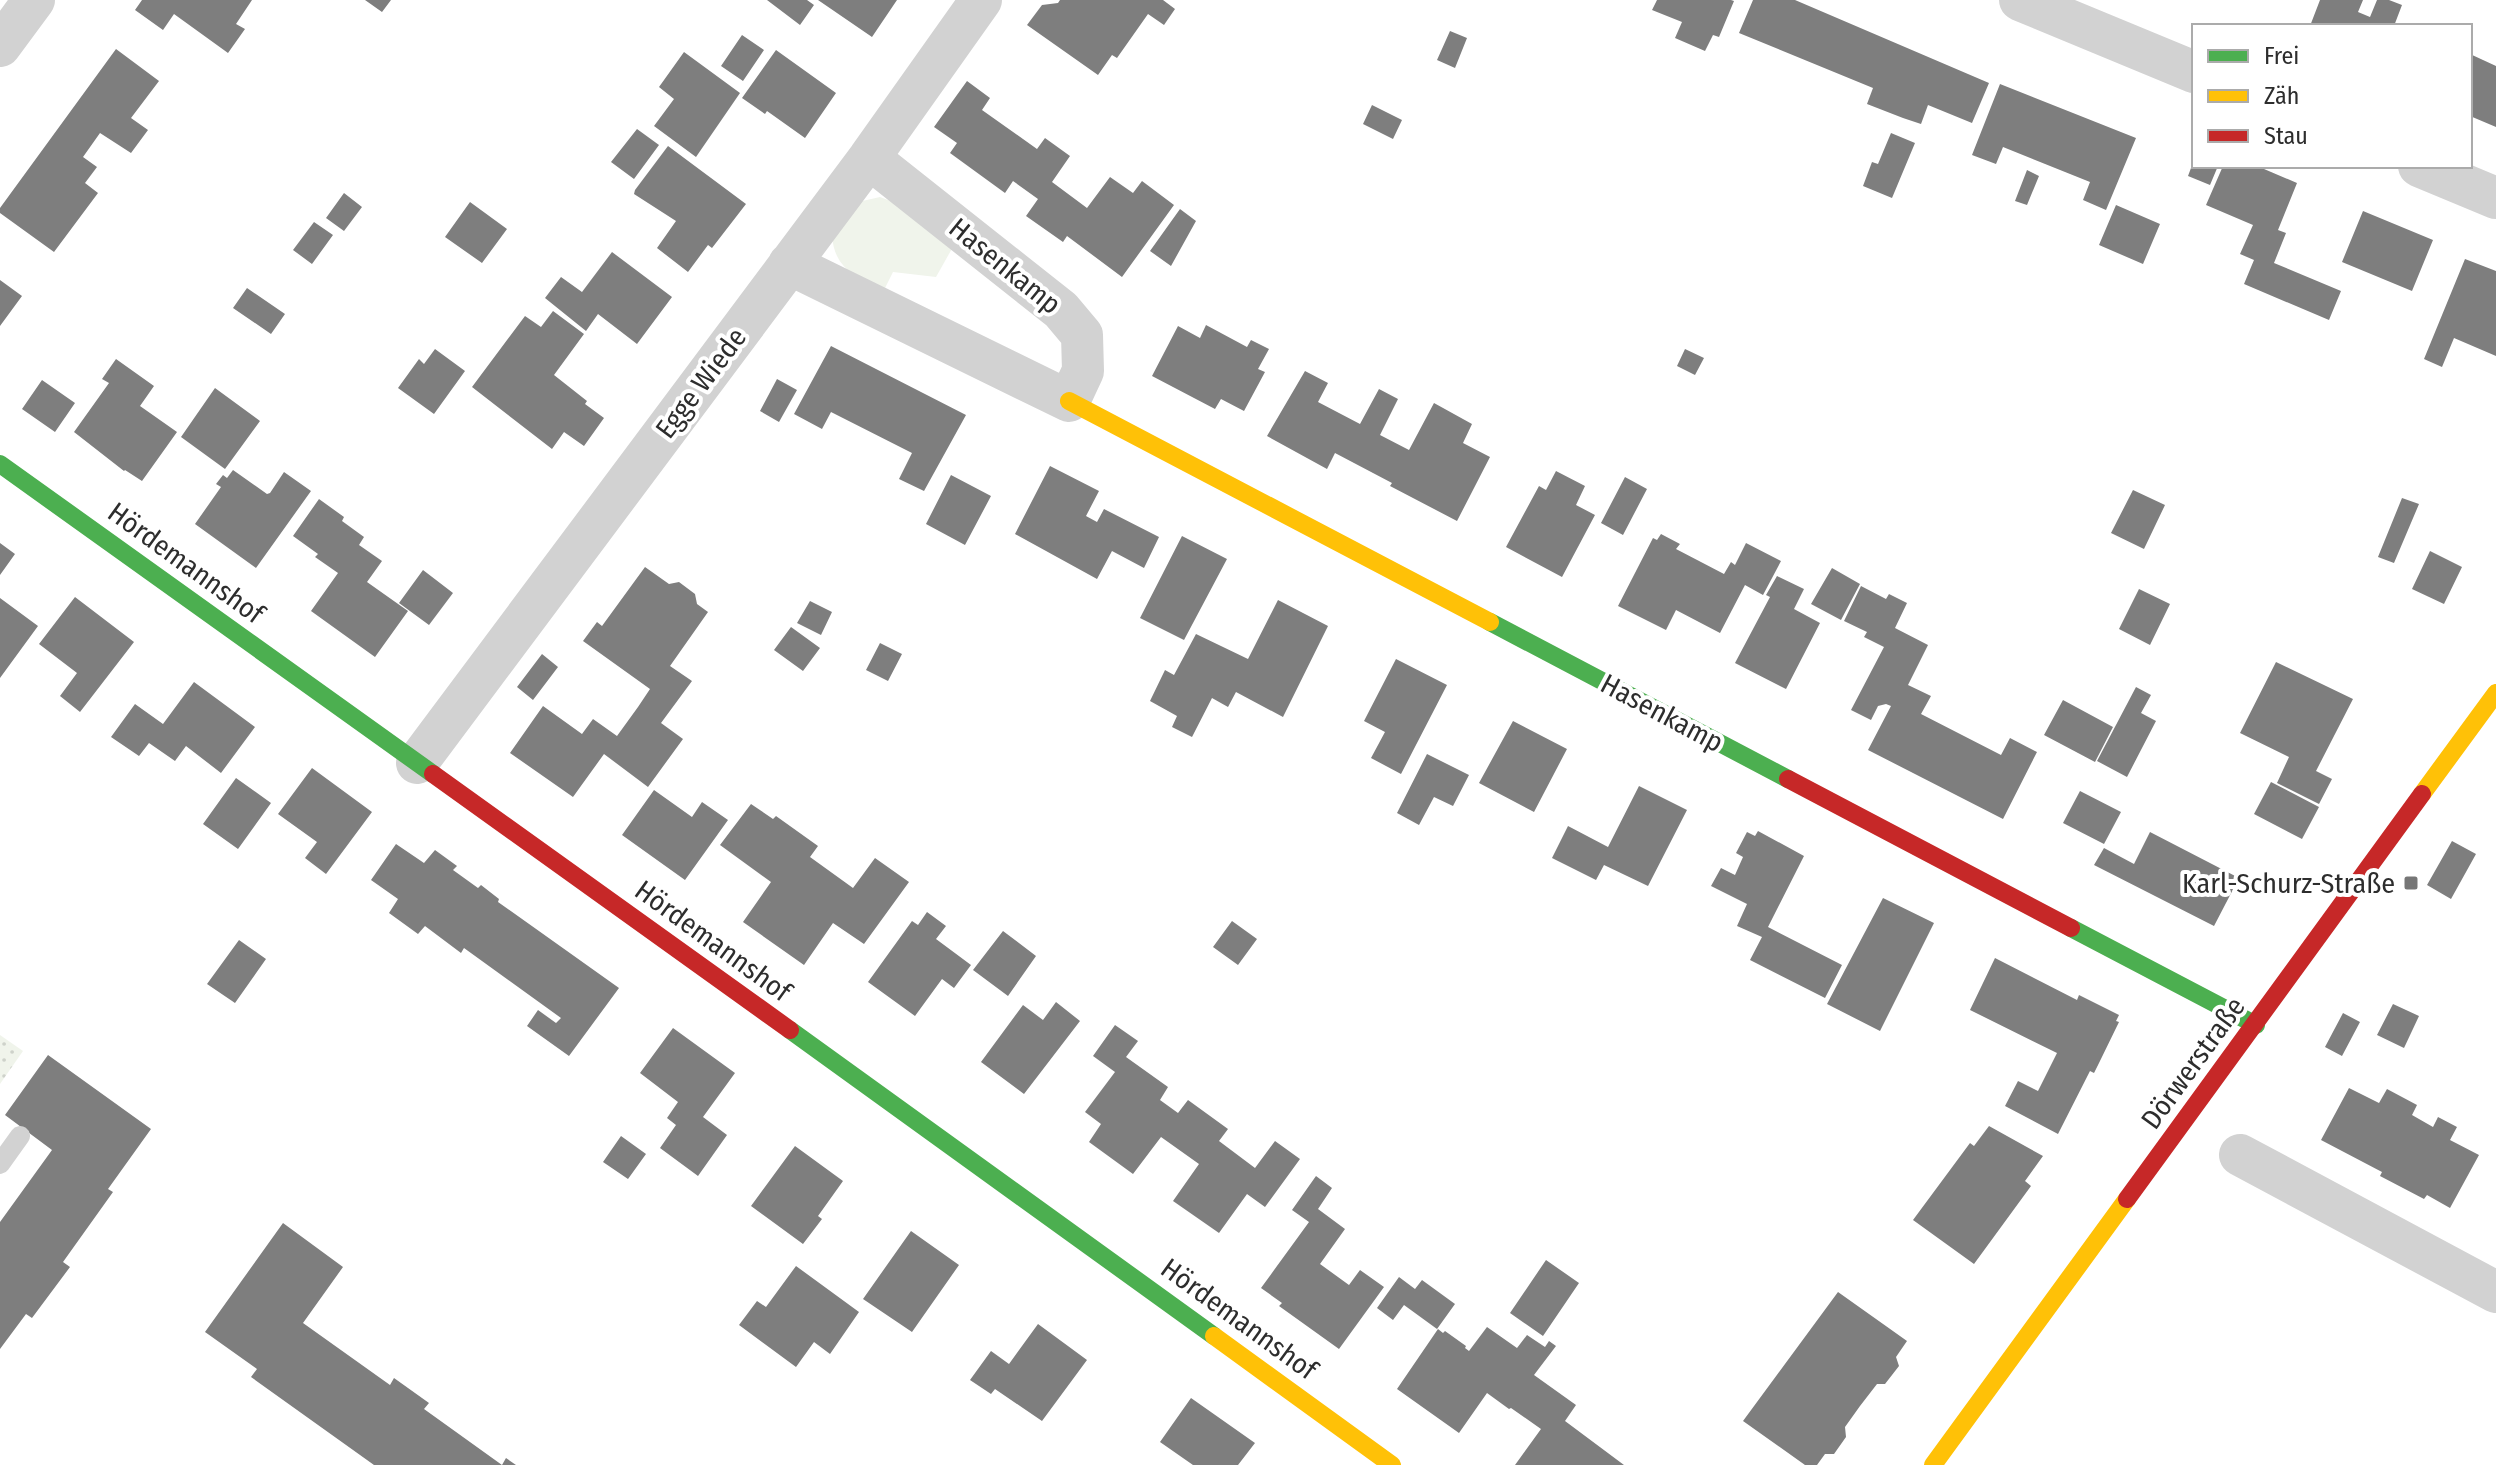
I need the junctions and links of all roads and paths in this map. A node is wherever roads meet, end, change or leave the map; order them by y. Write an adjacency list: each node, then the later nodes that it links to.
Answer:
1 (34, 0): 4 (street)
2 (981, 0): 6 (street, Egge Wiede)
3 (2020, 0): 5 (street)
4 (0, 46)
5 (2192, 71)
6 (869, 158): 9 (street, Egge Wiede); 10 (street, Hasenkamp)
7 (2424, 168): 8 (street)
8 (2496, 198)
9 (789, 264): 10 (street, Hasenkamp); 13 (street, Egge Wiede)
10 (1069, 401): 14 (street, Hasenkamp)
11 (0, 464): 13 (street, Hördemannshof)
12 (2496, 693): 14 (street, Dörwerstraße)
13 (417, 763): 19 (street, Hördemannshof)
14 (2256, 1025): 20 (street, Dörwerstraße)
15 (20, 1136): 17 (lane)
16 (2240, 1155): 18 (street)
17 (0, 1164)
18 (2496, 1292)
19 (1392, 1465)
20 (1933, 1465)

